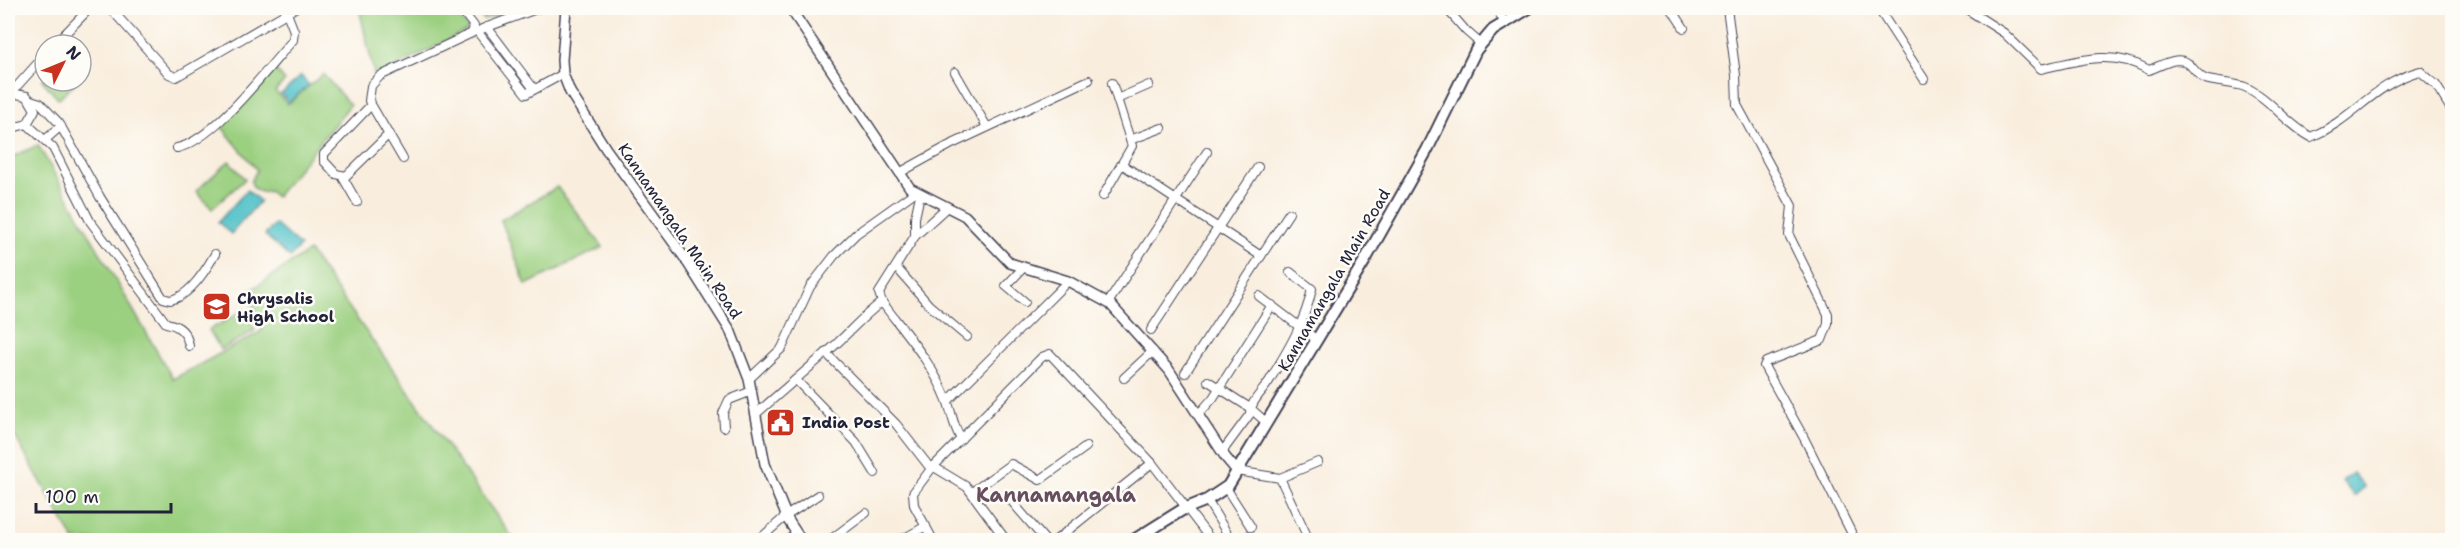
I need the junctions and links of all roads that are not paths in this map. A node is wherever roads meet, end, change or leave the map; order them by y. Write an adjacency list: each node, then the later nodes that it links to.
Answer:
1 (90, 8): 20 (street)
2 (110, 8): 15 (street)
3 (295, 8): 15 (street)
4 (460, 8): 19 (street)
5 (539, 8): 17 (street)
6 (566, 8): 24 (street, Kannamangala Main Road)
7 (790, 8): 48 (street)
8 (1446, 8): 21 (street)
9 (1496, 8): 16 (street)
10 (1529, 8): 16 (main road, Kannamangala Main Road)
11 (1671, 8): 18 (street)
12 (1726, 8): 121 (street)
13 (1878, 8): 25 (street)
14 (1965, 8): 34 (street)
15 (285, 11): 43 (street)
16 (1505, 23): 21 (main road, Kannamangala Main Road)
17 (487, 27): 19 (street); 29 (street)
18 (1684, 28)
19 (475, 32): 29 (street); 33 (street)
20 (66, 33)
21 (1481, 44): 72 (main road, Kannamangala Main Road)
22 (33, 68): 30 (street)
23 (955, 72): 38 (street)
24 (563, 74): 29 (street); 78 (street, Kannamangala Main Road)
25 (1924, 79)
26 (1089, 80): 38 (street)
27 (1112, 83): 32 (street)
28 (1149, 85): 32 (street)
29 (534, 89)
30 (9, 94): 31 (street)
31 (31, 99): 36 (street); 37 (street)
32 (1117, 99): 42 (street)
33 (371, 105): 40 (street); 49 (street)
34 (2452, 111)
35 (8, 124): 36 (street)
36 (27, 124): 41 (street)
37 (61, 126): 41 (street); 58 (street)
38 (987, 128): 48 (street)
39 (1162, 128): 42 (street)
40 (389, 134): 45 (street); 49 (street)
41 (45, 140): 73 (street)
42 (1130, 140): 46 (street)
43 (177, 148)
44 (1207, 152): 52 (street)
45 (403, 159)
46 (1123, 165): 51 (street); 52 (street)
47 (1258, 167): 56 (street)
48 (901, 172): 50 (street)
49 (342, 176): 53 (street)
50 (918, 193): 54 (street); 57 (street); 78 (street)
51 (1103, 196)
52 (1176, 199): 56 (street); 67 (street)
53 (357, 202)
54 (947, 207): 57 (street); 61 (street)
55 (1289, 213): 59 (street)
56 (1218, 227): 59 (street); 70 (street)
57 (915, 236): 60 (street)
58 (215, 254)
59 (1261, 256): 76 (street)
60 (896, 267): 65 (street); 71 (street)
61 (1023, 268): 63 (street); 66 (street)
62 (1290, 272): 69 (street)
63 (1068, 281): 67 (street); 83 (street)
64 (1259, 296): 68 (street)
65 (882, 302): 75 (street); 83 (street)
66 (1025, 302)
67 (1108, 303): 74 (street)
68 (1272, 305): 69 (street); 81 (street)
69 (1300, 328): 72 (street); 84 (street)
70 (1151, 330)
71 (967, 337)
72 (1317, 340): 87 (main road, Kannamangala Main Road)
73 (189, 346)
74 (1153, 351): 77 (street); 86 (street)
75 (826, 353): 79 (street); 94 (street)
76 (1185, 373)
77 (1124, 378)
78 (749, 379): 82 (street, Kannamangala Main Road)
79 (796, 380): 85 (street); 96 (street)
80 (1208, 381): 81 (street)
81 (1219, 388): 84 (street); 86 (street)
82 (752, 391): 85 (street, Kannamangala Main Road); 88 (street)
83 (948, 401): 89 (street)
84 (1250, 408): 87 (street); 91 (street)
85 (757, 413): 105 (street, Kannamangala Main Road)
86 (1198, 415): 91 (street)
87 (1267, 423): 95 (main road, Kannamangala Main Road)
88 (724, 427)
89 (961, 439): 93 (street); 94 (street)
90 (1086, 447): 99 (street)
91 (1222, 452): 95 (street)
92 (1317, 462): 97 (street)
93 (1152, 463): 103 (street); 116 (street)
94 (933, 468): 99 (street); 106 (street)
95 (1237, 471): 97 (street); 98 (main road, Kannamangala Main Road)
96 (875, 472)
97 (1280, 478): 120 (street)
98 (1226, 488): 102 (main road, Kannamangala Main Road); 107 (street)
99 (972, 492): 114 (street)
100 (818, 495): 105 (street)
101 (1008, 497): 115 (street)
102 (1207, 500): 103 (main road, Kannamangala Main Road); 119 (street)
103 (1187, 507): 117 (main road, Kannamangala Main Road); 118 (street)
104 (866, 513): 111 (street)
105 (786, 516): 108 (street, Kannamangala Main Road); 109 (street)
106 (926, 526): 112 (street); 113 (street)
107 (1251, 527)
108 (799, 536): 110 (street)
109 (762, 537)
110 (788, 540)
111 (830, 540)
112 (901, 540)
113 (933, 540)
114 (1006, 540)
115 (1045, 540)
116 (1056, 540)
117 (1134, 540)
118 (1211, 540)
119 (1231, 540)
120 (1309, 540)
121 (1855, 540)

